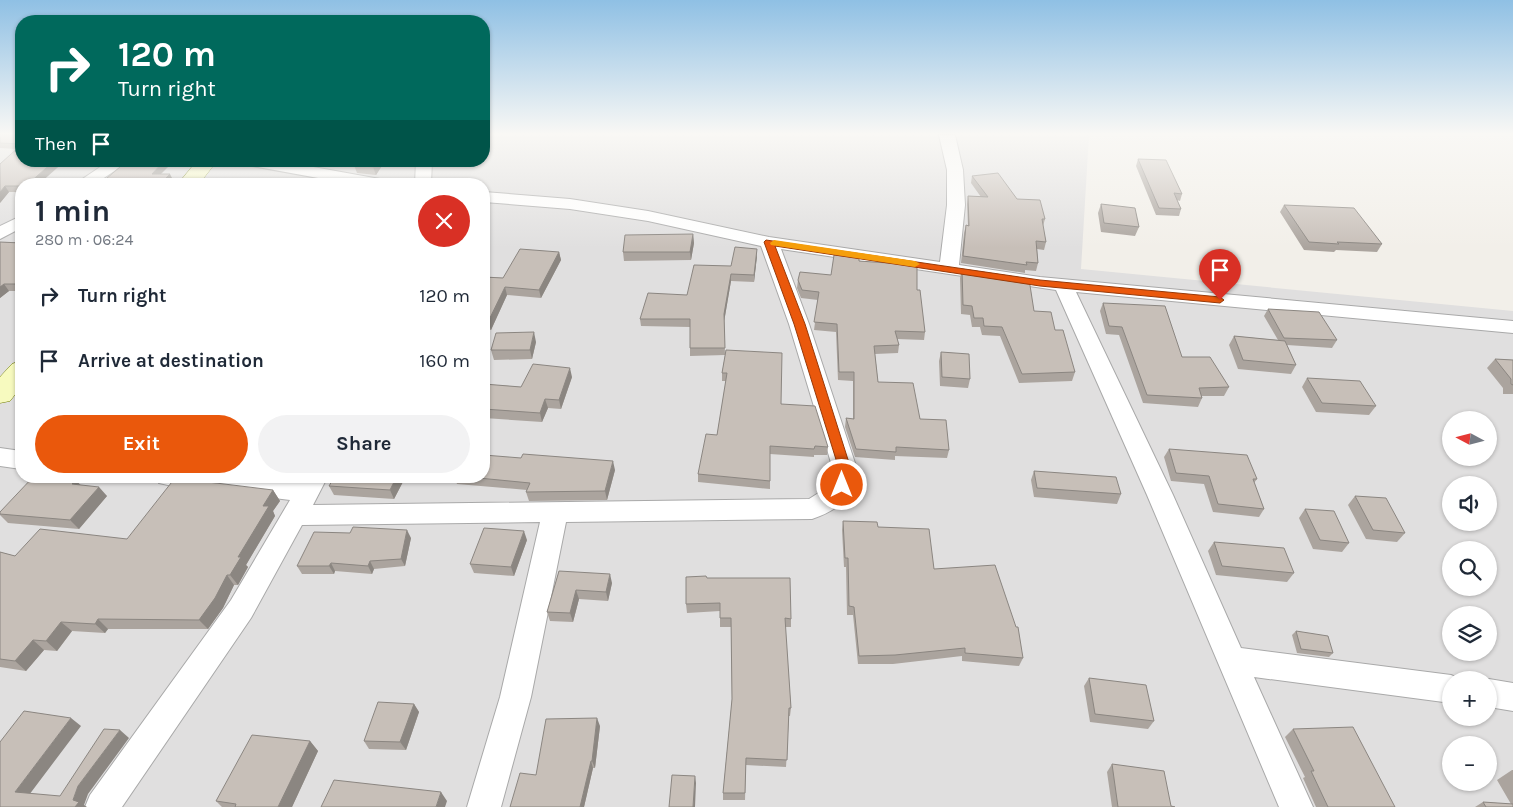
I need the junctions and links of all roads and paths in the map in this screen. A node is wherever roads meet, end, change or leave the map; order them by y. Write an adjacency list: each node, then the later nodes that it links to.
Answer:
1 (317, 173): 3 (street)
2 (955, 173): 8 (street)
3 (347, 178)
4 (490, 197): 7 (street)
5 (15, 225): 6 (street)
6 (0, 234)
7 (769, 242): 8 (street); 17 (street)
8 (949, 269): 9 (street)
9 (1063, 285): 10 (street); 18 (street)
10 (1513, 327)
11 (15, 377): 12 (street)
12 (0, 394)
13 (0, 457): 14 (street)
14 (15, 459)
15 (222, 483): 16 (street)
16 (306, 494): 17 (street); 22 (street)
17 (555, 511): 23 (street)
18 (1232, 660): 19 (street); 24 (street)
19 (1442, 687)
20 (1497, 695): 21 (street)
21 (1513, 697)
22 (102, 807)
23 (484, 807)
24 (1296, 807)

